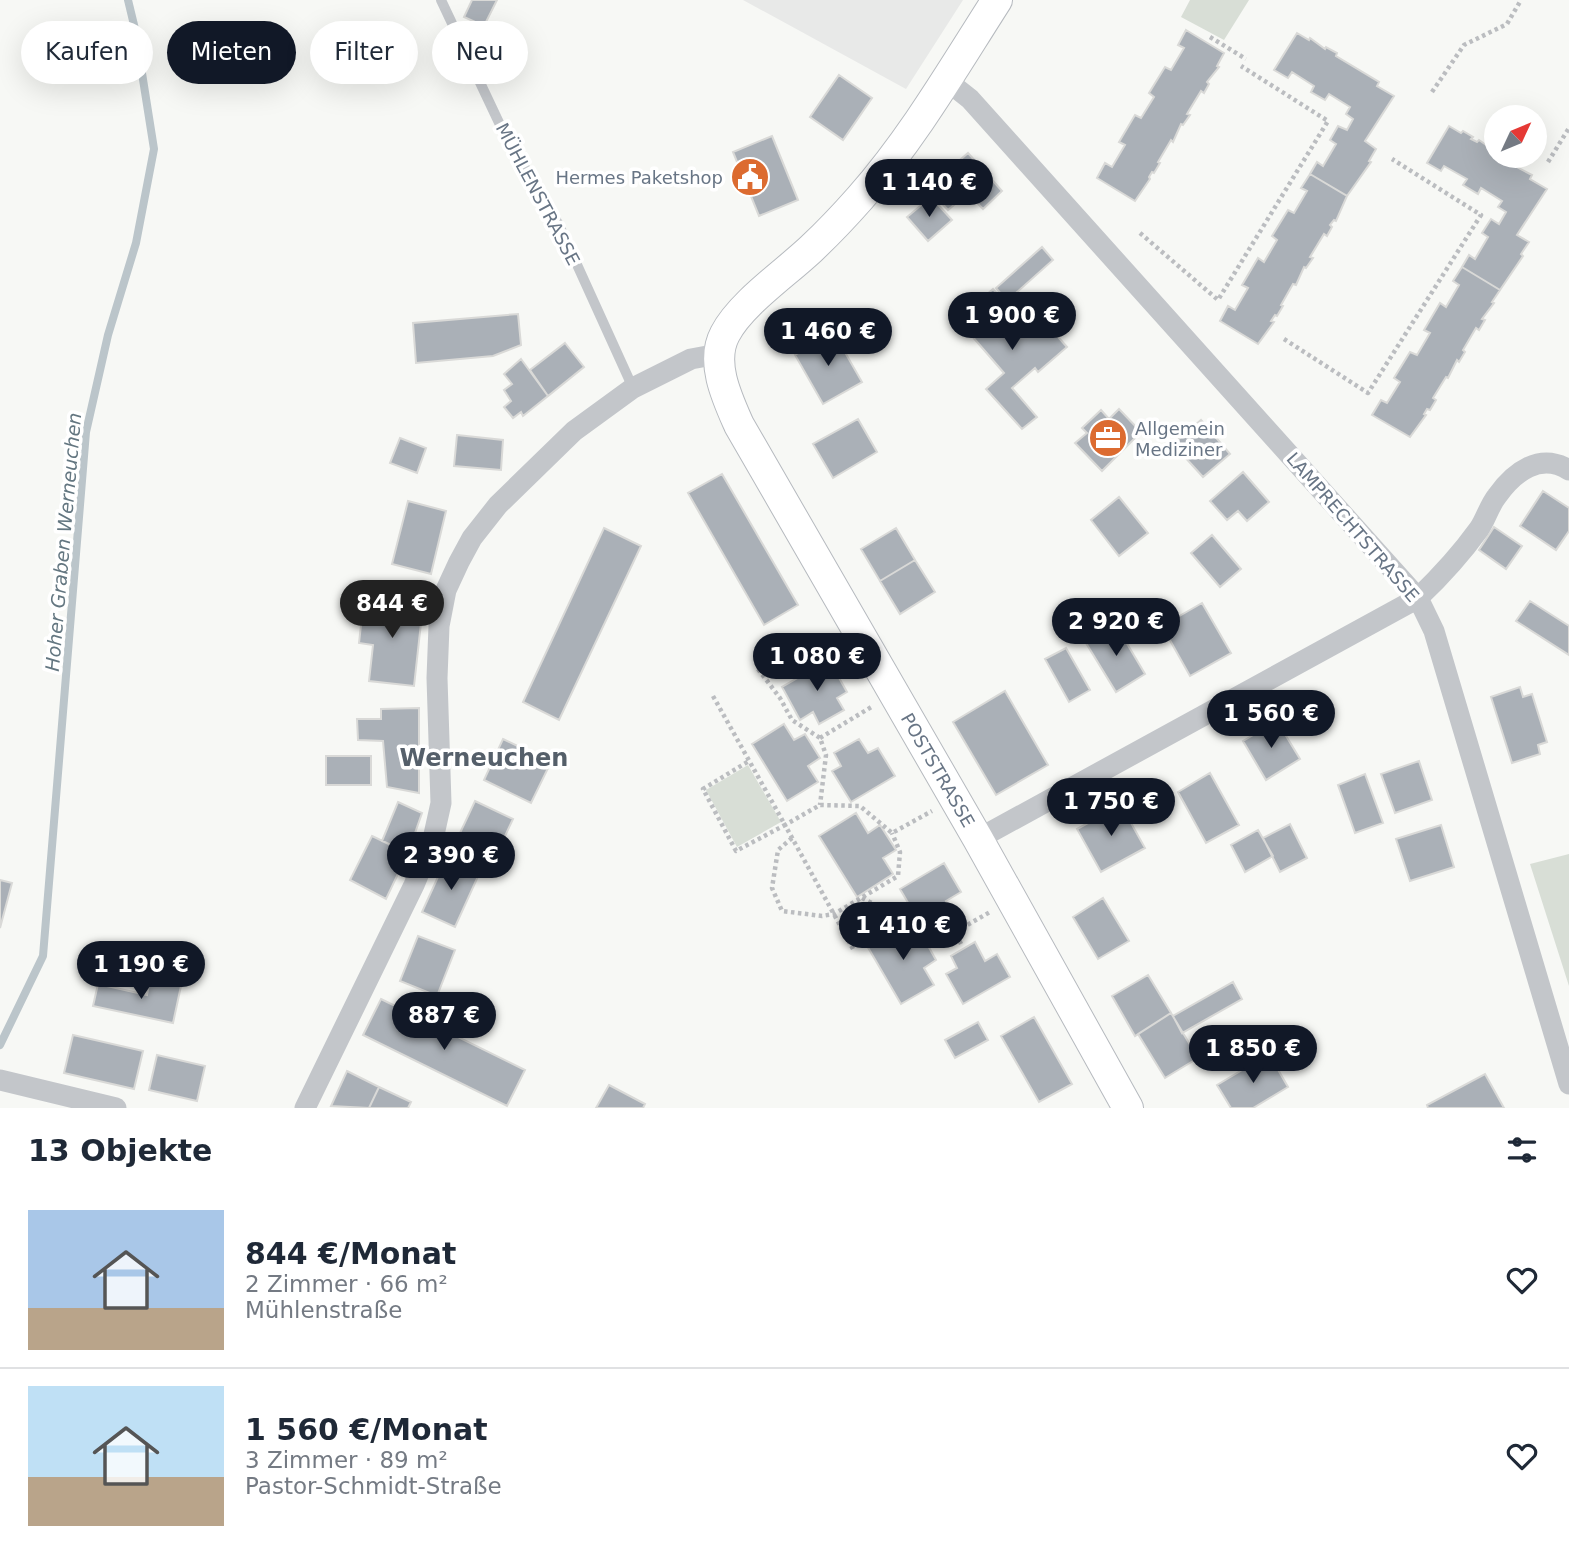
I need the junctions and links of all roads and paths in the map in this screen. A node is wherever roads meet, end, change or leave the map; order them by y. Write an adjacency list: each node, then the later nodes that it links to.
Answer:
1 (441, 0): 15 (lane, MÜHLENSTRASSE)
2 (997, 0): 7 (main road)
3 (1521, 0): 8 (path)
4 (1210, 37): 5 (path)
5 (1246, 59)
6 (1241, 66): 12 (path)
7 (946, 80): 14 (main road); 17 (street, LAMPRECHTSTRASSE)
8 (1432, 92)
9 (1569, 128): 11 (path)
10 (1392, 159): 13 (path)
11 (1548, 163)
12 (1140, 233)
13 (1284, 339)
14 (718, 354): 15 (street); 19 (main road, POSTSTRASSE)
15 (633, 388): 39 (street)
16 (1569, 470): 17 (street)
17 (1418, 598): 28 (street); 37 (street, LAMPRECHTSTRASSE)
18 (758, 669): 21 (path)
19 (894, 694): 21 (path); 23 (main road, POSTSTRASSE)
20 (713, 696): 22 (path)
21 (820, 738): 24 (path)
22 (749, 761): 25 (path); 25 (path)
23 (955, 798): 26 (path); 28 (main road, POSTSTRASSE)
24 (820, 805): 25 (path); 26 (path)
25 (785, 825): 27 (path)
26 (892, 833): 29 (path)
27 (792, 838): 31 (path); 31 (path)
28 (978, 839): 30 (main road, POSTSTRASSE)
29 (862, 897): 31 (path); 33 (path)
30 (1012, 900): 33 (path); 40 (main road, POSTSTRASSE)
31 (834, 914): 35 (path)
32 (946, 919): 33 (path)
33 (955, 932): 34 (path)
34 (961, 944)
35 (853, 948)
36 (0, 1080): 38 (street)
37 (1569, 1084)
38 (116, 1108)
39 (304, 1108)
40 (1128, 1108)

